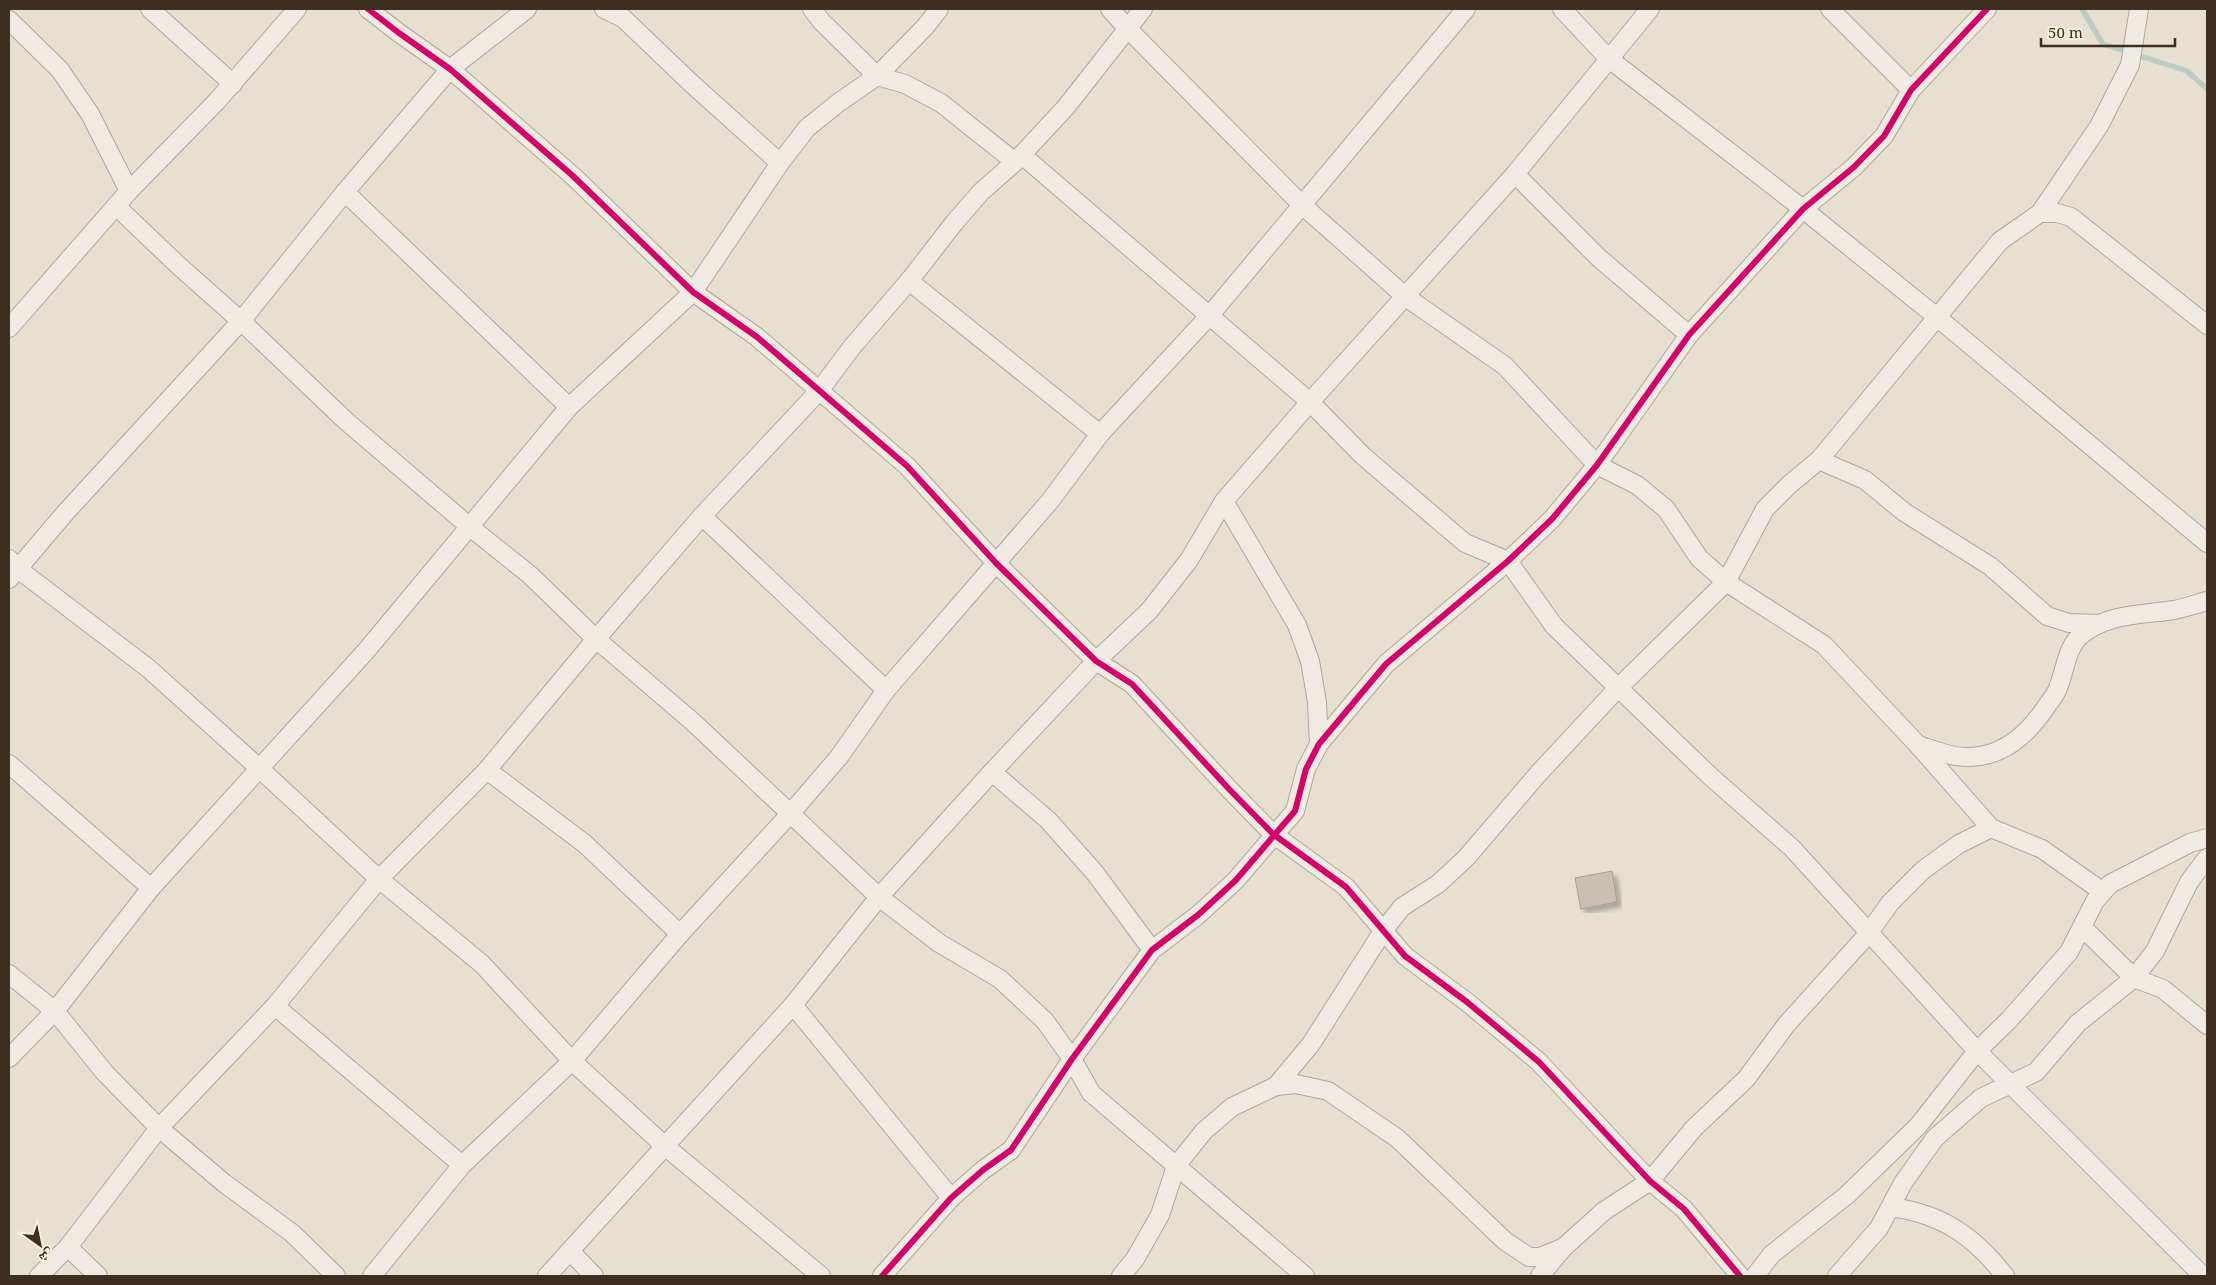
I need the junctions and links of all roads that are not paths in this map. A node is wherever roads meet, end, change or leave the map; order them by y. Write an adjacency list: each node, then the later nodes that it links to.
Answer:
1 (150, 9): 21 (street)
2 (297, 9): 21 (street)
3 (368, 9): 19 (street)
4 (527, 9): 19 (street)
5 (604, 9): 24 (street)
6 (812, 9): 20 (street)
7 (939, 9): 20 (street)
8 (1110, 9): 17 (street)
9 (1143, 9): 17 (street)
10 (1466, 9): 28 (street)
11 (1562, 9): 18 (street)
12 (1650, 9): 18 (street)
13 (1830, 9): 22 (street)
14 (1987, 9): 22 (street)
15 (2139, 9): 31 (street)
16 (9, 20): 26 (street)
17 (1126, 28): 23 (street); 28 (street)
18 (1608, 58): 25 (street); 30 (street)
19 (450, 69): 27 (street); 33 (street)
20 (877, 76): 23 (street); 24 (street)
21 (233, 84): 26 (street)
22 (1911, 90): 30 (street)
23 (1018, 159): 32 (street); 35 (street)
24 (780, 163): 33 (street)
25 (1514, 174): 34 (street); 40 (street)
26 (129, 191): 29 (street)
27 (345, 192): 37 (street); 43 (street)
28 (1302, 205): 34 (street); 35 (street)
29 (116, 206): 37 (street); 39 (street)
30 (1803, 209): 36 (street); 40 (street)
31 (2040, 213): 36 (street); 38 (street)
32 (909, 281): 41 (street); 44 (street)
33 (693, 292): 41 (street); 43 (street)
34 (1406, 297): 42 (street); 46 (street)
35 (1210, 315): 42 (street); 44 (street)
36 (1938, 318): 45 (street); 50 (street)
37 (241, 321): 49 (street); 53 (street)
38 (2207, 325)
39 (9, 328)
40 (1689, 335): 46 (street)
41 (819, 391): 48 (street); 52 (street)
42 (1310, 402): 47 (street); 51 (street)
43 (569, 406): 49 (street)
44 (1100, 434): 52 (street)
45 (1819, 460): 54 (street); 56 (street)
46 (1597, 466): 51 (street); 54 (street)
47 (1224, 502): 58 (street); 61 (street)
48 (702, 516): 57 (street); 60 (street)
49 (470, 527): 57 (street); 64 (street)
50 (2204, 534)
51 (1508, 561): 59 (street); 61 (street)
52 (996, 563): 58 (street); 60 (street)
53 (12, 569): 64 (street)
54 (1726, 582): 59 (street); 62 (street)
55 (2207, 601): 56 (street)
56 (2099, 624): 62 (street)
57 (596, 638): 65 (street); 67 (street)
58 (1096, 660): 66 (street); 69 (street)
59 (1617, 689): 77 (street); 79 (street)
60 (886, 690): 67 (street)
61 (1319, 744): 69 (street)
62 (1917, 744): 68 (street)
63 (9, 764): 73 (street)
64 (259, 768): 72 (street); 73 (street)
65 (487, 770): 72 (street); 78 (street)
66 (992, 772): 75 (street); 80 (street)
67 (790, 814): 75 (street); 78 (street)
68 (1991, 828): 74 (street); 79 (street)
69 (1274, 834): 77 (street); 80 (street)
70 (2207, 838): 74 (street)
71 (2207, 858): 82 (street)
72 (379, 879): 84 (street); 90 (street)
73 (151, 888): 85 (street)
74 (2103, 892): 76 (street)
75 (879, 897): 83 (street); 89 (street)
76 (2083, 928): 82 (street); 87 (street)
77 (1383, 931): 92 (street); 97 (street)
78 (680, 934): 90 (street)
79 (1868, 934): 87 (street); 97 (street)
80 (1152, 950): 89 (street)
81 (9, 974): 85 (street)
82 (2134, 978): 86 (street); 91 (street)
83 (793, 1005): 94 (street); 98 (street)
84 (275, 1006): 93 (street); 95 (street)
85 (55, 1012): 88 (street); 93 (street)
86 (2207, 1025)
87 (1977, 1051): 91 (street); 115 (street)
88 (9, 1058)
89 (1072, 1059): 96 (street); 98 (street)
90 (572, 1060): 94 (street); 95 (street)
91 (2009, 1085): 99 (street); 118 (street)
92 (1276, 1086): 96 (street); 101 (street)
93 (158, 1128): 100 (street); 105 (street)
94 (666, 1147): 102 (street); 109 (street)
95 (462, 1164): 106 (street)
96 (1176, 1166): 111 (street); 112 (street)
97 (1650, 1181): 101 (street); 114 (street)
98 (951, 1198): 110 (street)
99 (1891, 1207): 116 (street); 117 (street)
100 (68, 1247): 103 (street); 104 (street)
101 (1563, 1248): 113 (street)
102 (570, 1251): 107 (street); 108 (street)
103 (39, 1276)
104 (98, 1276)
105 (336, 1276)
106 (372, 1276)
107 (547, 1276)
108 (594, 1276)
109 (821, 1276)
110 (882, 1276)
111 (1120, 1276)
112 (1305, 1276)
113 (1540, 1276)
114 (1740, 1276)
115 (1755, 1276)
116 (1837, 1276)
117 (2005, 1276)
118 (2203, 1276)

